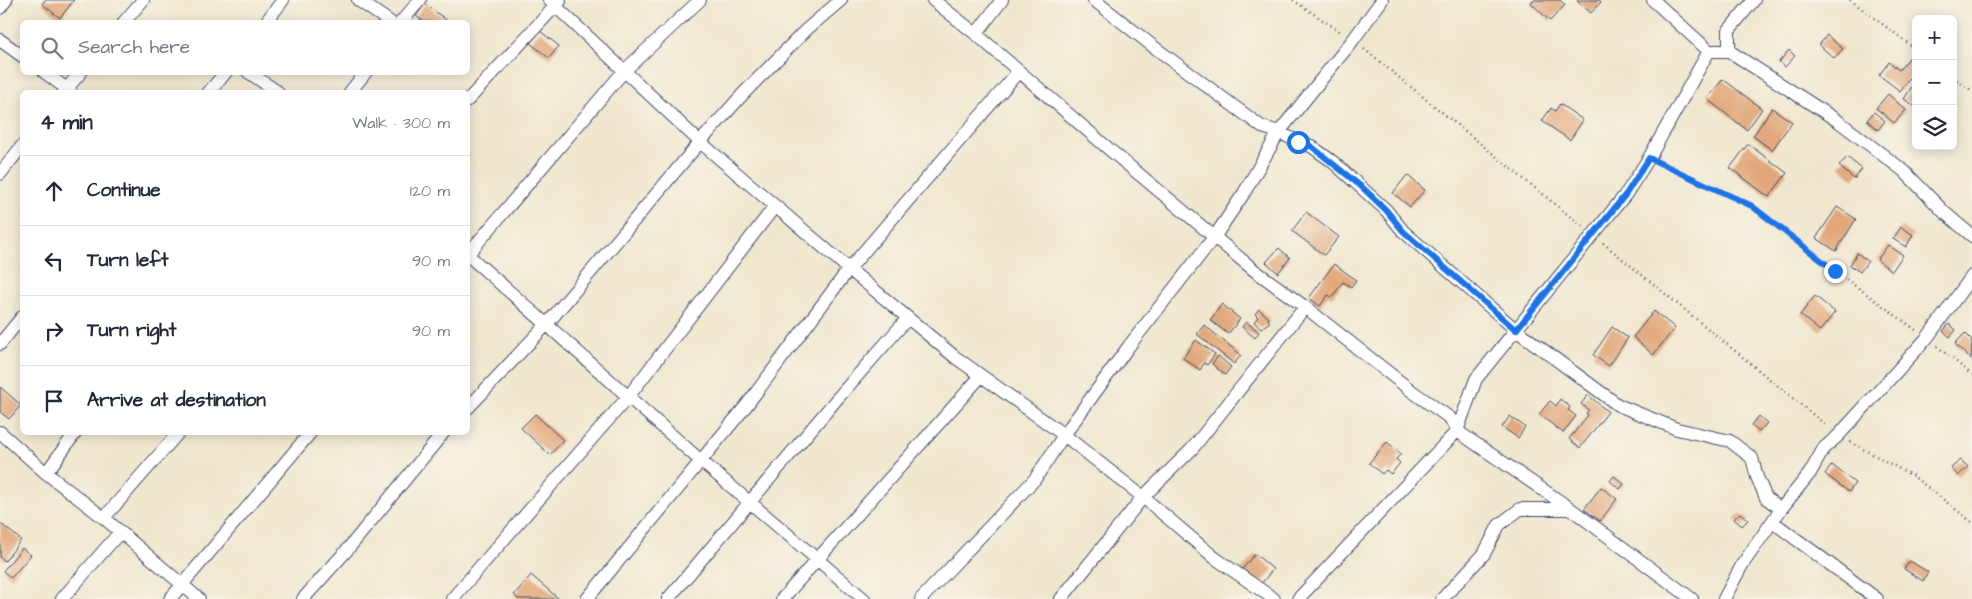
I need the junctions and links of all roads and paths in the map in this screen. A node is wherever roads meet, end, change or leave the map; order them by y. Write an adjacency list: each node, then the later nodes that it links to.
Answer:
1 (6, 0): 17 (street)
2 (143, 0): 18 (street)
3 (283, 0): 19 (street)
4 (358, 0): 20 (street)
5 (420, 0): 21 (street)
6 (700, 0): 29 (street)
7 (840, 0): 45 (street)
8 (933, 0): 22 (street)
9 (1002, 0): 22 (street)
10 (1094, 0): 44 (street)
11 (1293, 0): 24 (path)
12 (1382, 0): 24 (street)
13 (1653, 0): 27 (street)
14 (1754, 0): 26 (street)
15 (1850, 0): 25 (path)
16 (555, 2): 29 (street); 43 (street)
17 (0, 8)
18 (126, 20)
19 (268, 20)
20 (387, 20)
21 (404, 20)
22 (976, 34): 30 (street)
23 (0, 40): 28 (street)
24 (1353, 40): 44 (street); 50 (path)
25 (1912, 46)
26 (1729, 51): 27 (street); 52 (street)
27 (1709, 52): 47 (street)
28 (20, 55)
29 (624, 71): 45 (street); 53 (street)
30 (1019, 71): 51 (street); 55 (street)
31 (48, 75): 37 (street)
32 (79, 75): 38 (street)
33 (223, 75): 39 (street)
34 (252, 75): 40 (street)
35 (364, 75): 41 (street)
36 (1957, 80): 42 (path)
37 (66, 90)
38 (68, 90)
39 (211, 90)
40 (275, 90)
41 (352, 90)
42 (1972, 91)
43 (470, 98)
44 (1279, 132): 51 (street); 61 (street)
45 (700, 142): 49 (street); 60 (street)
46 (20, 149): 48 (street)
47 (1649, 158): 50 (street); 62 (path)
48 (0, 174)
49 (775, 206): 55 (street); 66 (street)
50 (1592, 234): 61 (street); 75 (path)
51 (1215, 236): 57 (street); 74 (street)
52 (1972, 236)
53 (470, 252)
54 (470, 256): 60 (street)
55 (849, 269): 58 (street); 76 (street)
56 (1972, 276): 62 (street)
57 (1305, 307): 68 (street); 78 (street)
58 (908, 318): 65 (street); 79 (street)
59 (20, 319): 63 (street)
60 (547, 324): 66 (street); 67 (street)
61 (1516, 330): 68 (street); 81 (street)
62 (1927, 338): 64 (path); 75 (street)
63 (0, 344)
64 (1972, 375)
65 (981, 376): 74 (street); 86 (street)
66 (628, 397): 76 (street); 92 (street)
67 (470, 406)
68 (1457, 431): 80 (street); 100 (street)
69 (0, 432): 77 (street)
70 (74, 435): 77 (street)
71 (176, 435): 82 (street)
72 (308, 435): 87 (street)
73 (442, 435): 91 (street)
74 (1064, 435): 78 (street); 97 (street)
75 (1838, 436): 81 (street); 84 (path)
76 (701, 461): 79 (street); 93 (street)
77 (46, 473): 82 (street)
78 (1143, 497): 98 (street); 99 (street)
79 (751, 503): 86 (street); 94 (street)
80 (1570, 509): 101 (street); 102 (street)
81 (1781, 509): 83 (street)
82 (104, 518): 85 (street)
83 (1773, 522): 103 (street); 104 (street)
84 (1972, 522)
85 (120, 532): 87 (street); 88 (street)
86 (818, 559): 95 (street); 96 (street)
87 (181, 585): 89 (street); 90 (street)
88 (62, 599)
89 (170, 599)
90 (199, 599)
91 (303, 599)
92 (452, 599)
93 (587, 599)
94 (668, 599)
95 (782, 599)
96 (864, 599)
97 (921, 599)
98 (1061, 599)
99 (1274, 599)
100 (1298, 599)
101 (1442, 599)
102 (1692, 599)
103 (1724, 599)
104 (1877, 599)

